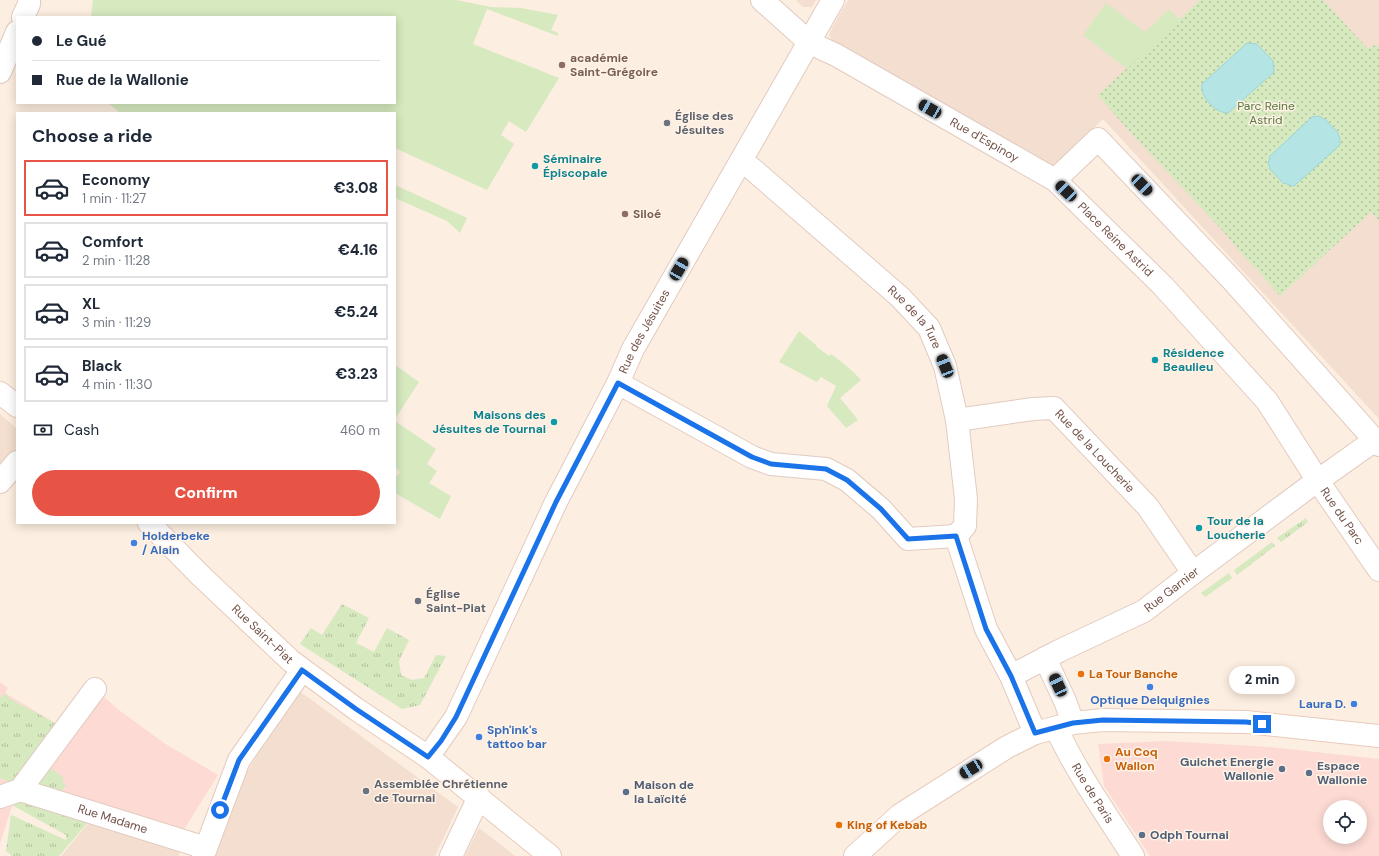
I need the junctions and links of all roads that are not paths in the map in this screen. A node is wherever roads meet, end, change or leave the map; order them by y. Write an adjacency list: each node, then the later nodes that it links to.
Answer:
1 (29, 0): 4 (street)
2 (762, 0): 6 (street, Rue d'Espinoy)
3 (833, 0): 6 (street, Rue des Jésuites)
4 (24, 16)
5 (16, 34): 7 (street)
6 (810, 43): 8 (street, Rue des Jésuites); 9 (street, Rue d'Espinoy)
7 (0, 72)
8 (741, 162): 10 (street, Rue des Jésuites); 13 (street, Rue de la Ture)
9 (1055, 180): 14 (street); 16 (street, Place Reine Astrid)
10 (618, 383): 19 (street); 29 (street, Rue des Jésuites)
11 (0, 393): 12 (street)
12 (16, 405)
13 (957, 420): 19 (street, Rue de la Ture); 21 (street, Rue de la Loucherie)
14 (1377, 442): 16 (street)
15 (16, 463): 17 (street)
16 (1318, 481): 20 (street, Rue du Parc); 21 (street, Rue Garnier)
17 (0, 482)
18 (151, 524): 23 (street, Rue Saint-Piat)
19 (956, 536): 24 (street)
20 (1379, 570)
21 (1193, 573): 22 (street, Rue Garnier)
22 (1045, 658): 24 (street, Rue Garnier); 26 (street, Rue de Paris)
23 (302, 670): 29 (street, Rue Saint-Piat); 32 (street, Rue Madame)
24 (1011, 676): 27 (street)
25 (95, 689): 30 (street, Rue Madame)
26 (1065, 725): 27 (street); 28 (street); 36 (street, Rue de Paris)
27 (1035, 733): 35 (street)
28 (1379, 736)
29 (428, 757): 31 (street, Rue Saint-Piat)
30 (10, 794): 32 (street, Rue Madame)
31 (479, 797): 33 (street); 34 (street, Rue Saint-Piat)
32 (204, 852)
33 (451, 856)
34 (550, 856)
35 (855, 856)
36 (1133, 856)

